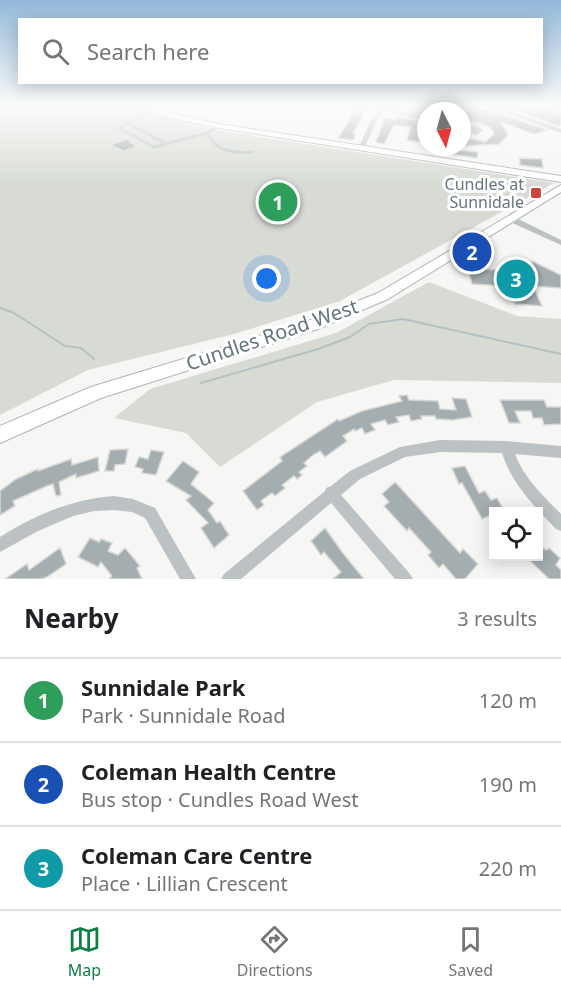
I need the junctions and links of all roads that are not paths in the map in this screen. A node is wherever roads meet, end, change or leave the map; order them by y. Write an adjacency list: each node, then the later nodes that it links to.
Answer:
1 (128, 133): 6 (lane)
2 (146, 133): 6 (lane)
3 (207, 133): 6 (lane); 8 (lane)
4 (267, 133): 7 (main road)
5 (367, 133): 7 (street)
6 (165, 143)
7 (362, 147): 9 (main road)
8 (253, 152)
9 (533, 175): 10 (main road); 12 (main road)
10 (561, 179)
11 (561, 188): 12 (main road, Cundles Road West)
12 (550, 196): 13 (main road, Cundles Road West)
13 (509, 218): 14 (street); 15 (main road, Cundles Road West)
14 (561, 243)
15 (0, 435)
16 (506, 447): 17 (street); 18 (street); 19 (street)
17 (561, 452)
18 (331, 493): 22 (street); 23 (street)
19 (561, 524)
20 (0, 545): 21 (street)
21 (188, 579)
22 (229, 579)
23 (405, 579)

